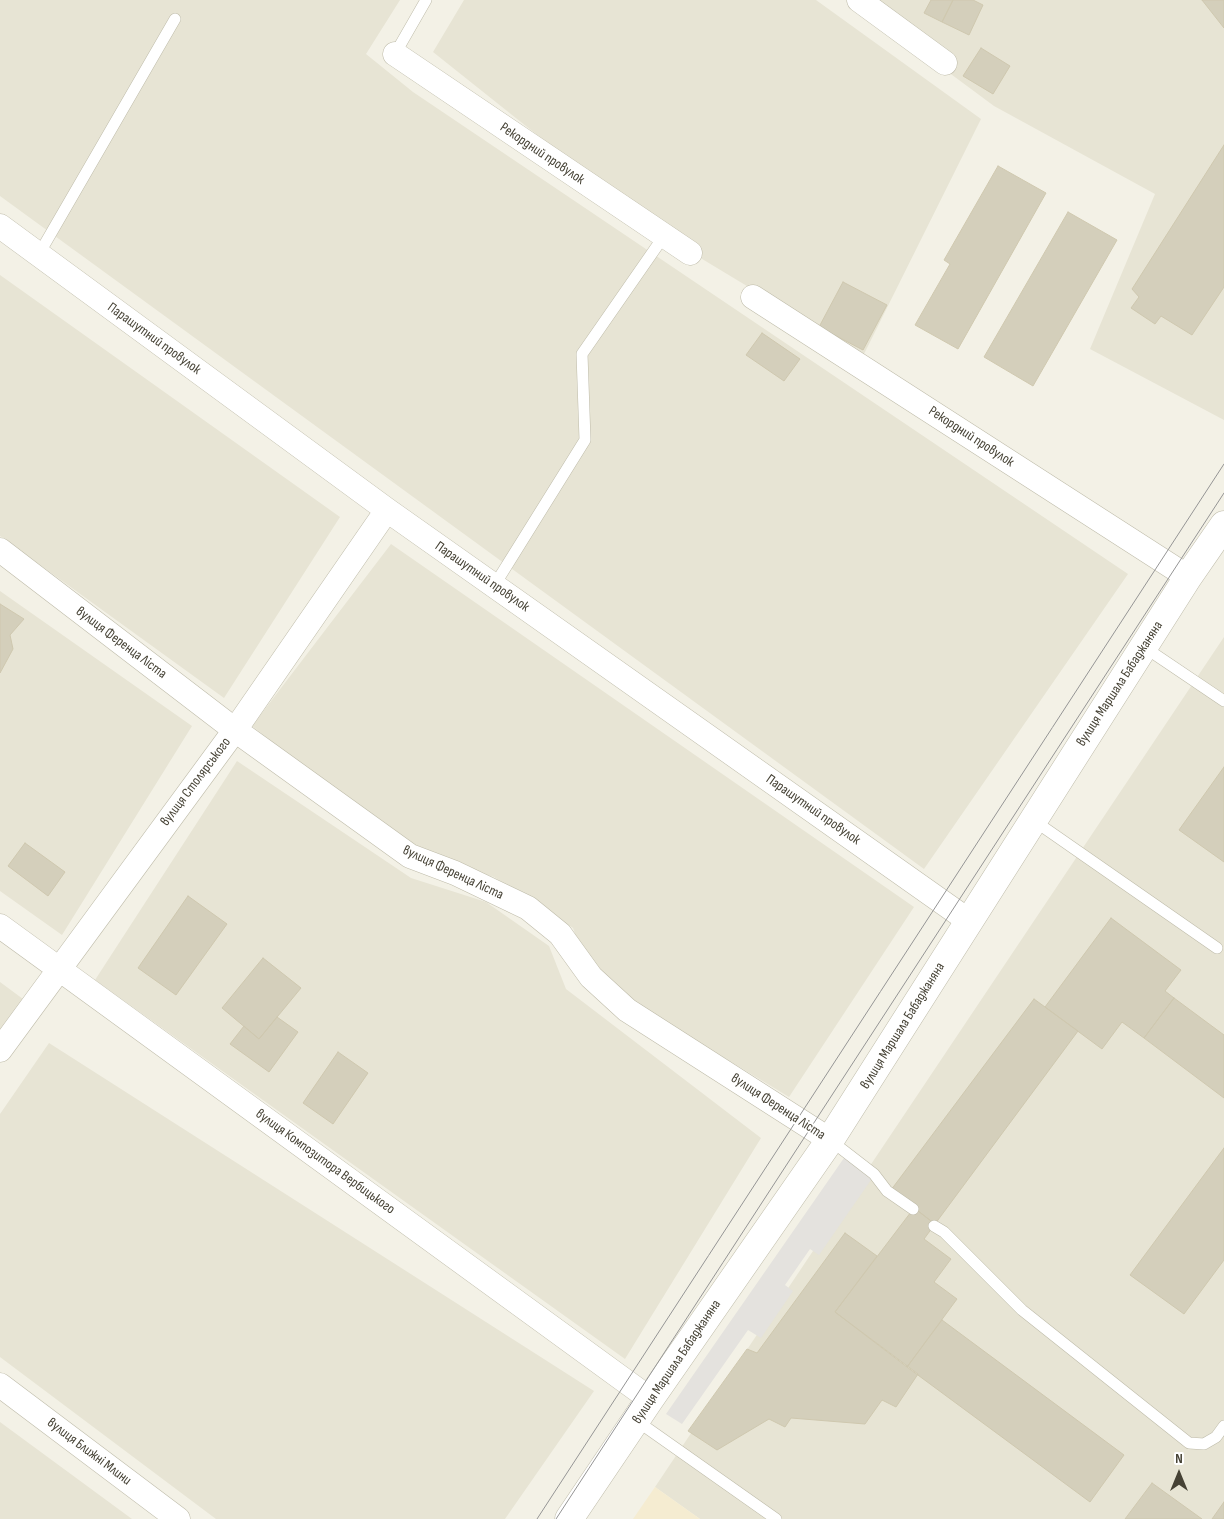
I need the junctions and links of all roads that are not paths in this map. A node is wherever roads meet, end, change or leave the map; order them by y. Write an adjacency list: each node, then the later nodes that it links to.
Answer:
1 (426, 0): 4 (lane)
2 (859, 0): 5 (street)
3 (175, 19): 8 (lane)
4 (395, 54): 7 (street, Рекордний провулок)
5 (945, 63)
6 (0, 226): 8 (street, Парашутний провулок)
7 (664, 236): 9 (street, Рекордний провулок); 15 (lane)
8 (39, 254): 11 (street, Парашутний провулок)
9 (690, 254)
10 (753, 297): 14 (street, Рекордний провулок)
11 (387, 510): 15 (street, Парашутний провулок); 18 (street, вулиця Столярського)
12 (1224, 525): 14 (street, вулиця Маршала Бабаджаняна)
13 (0, 550): 18 (street, вулиця Ференца Ліста)
14 (1188, 577): 16 (street, вулиця Маршала Бабаджаняна)
15 (494, 586): 20 (street, Парашутний провулок)
16 (1144, 647): 17 (lane); 19 (street, вулиця Маршала Бабаджаняна)
17 (1224, 701)
18 (235, 730): 23 (street, вулиця Столярського); 25 (street, вулиця Ференца Ліста)
19 (1033, 820): 20 (street, вулиця Маршала Бабаджаняна); 22 (lane)
20 (969, 921): 25 (street, вулиця Маршала Бабаджаняна)
21 (0, 926): 23 (street, вулиця Композитора Вербицького)
22 (1217, 948)
23 (58, 967): 24 (street, вулиця Столярського); 29 (street, вулиця Композитора Вербицького)
24 (0, 1050)
25 (830, 1140): 26 (lane); 29 (street, вулиця Маршала Бабаджаняна)
26 (913, 1209)
27 (934, 1226): 30 (lane)
28 (0, 1385): 31 (street, вулиця Ближні Млини)
29 (643, 1410): 32 (street, вулиця Маршала Бабаджаняна); 33 (lane)
30 (1224, 1426)
31 (178, 1519)
32 (569, 1519)
33 (776, 1519)

